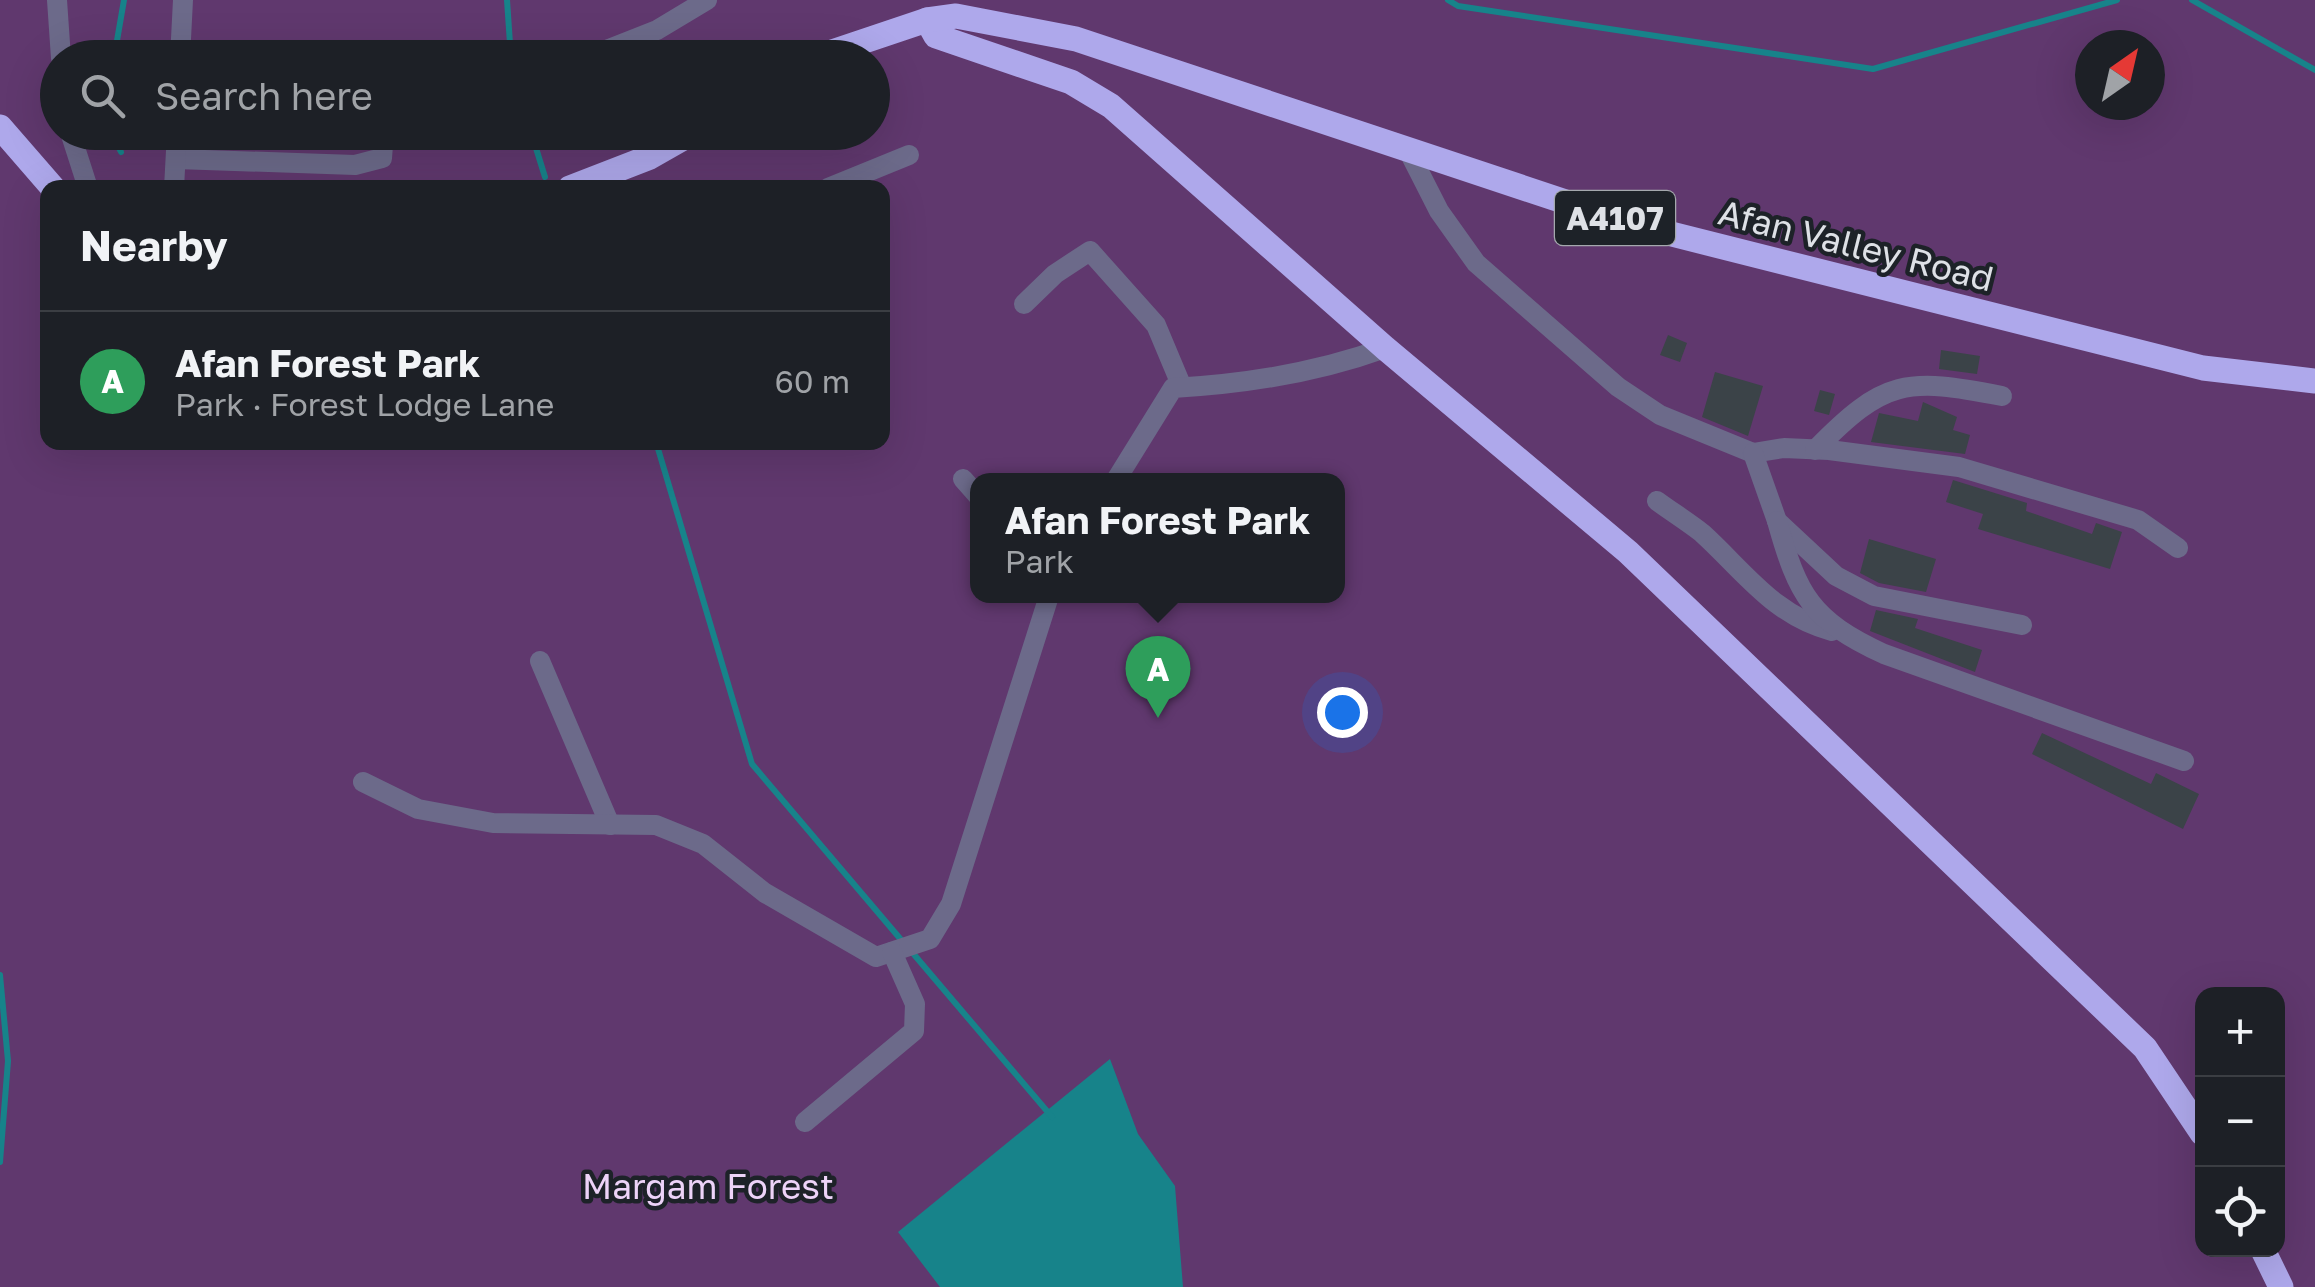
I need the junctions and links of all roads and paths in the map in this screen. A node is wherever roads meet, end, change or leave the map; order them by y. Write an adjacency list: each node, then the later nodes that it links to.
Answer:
1 (57, 0): 5 (street)
2 (182, 0): 6 (street)
3 (707, 0): 7 (street)
4 (928, 20): 8 (main road, A4107); 14 (main road, Afan Valley Road / A4107); 23 (main road)
5 (60, 40)
6 (181, 40)
7 (632, 40)
8 (868, 40)
9 (0, 127): 17 (main road)
10 (76, 150): 18 (street)
11 (176, 150): 16 (street)
12 (383, 150): 16 (street)
13 (662, 150): 20 (main road)
14 (1408, 150): 24 (main road, Afan Valley Road / A4107); 28 (street)
15 (909, 155): 21 (street)
16 (176, 159): 19 (street)
17 (46, 180)
18 (85, 180)
19 (175, 180)
20 (591, 180)
21 (848, 180)
22 (1024, 304): 25 (street)
23 (1385, 348): 25 (street); 44 (main road)
24 (2315, 381)
25 (1182, 388): 29 (street)
26 (2002, 396): 27 (street)
27 (1815, 450): 28 (street); 34 (street)
28 (1752, 453): 33 (street)
29 (1120, 473)
30 (963, 479): 31 (street)
31 (970, 487)
32 (1658, 501): 37 (street)
33 (1777, 521): 36 (street); 37 (street)
34 (2178, 548)
35 (1046, 603): 42 (street)
36 (2022, 625)
37 (1838, 633): 39 (street)
38 (540, 661): 41 (street)
39 (2184, 761)
40 (362, 782): 41 (street)
41 (610, 825): 42 (street)
42 (903, 948): 43 (street)
43 (805, 1122)
44 (2195, 1123)
45 (2266, 1257): 46 (main road)
46 (2281, 1287)

